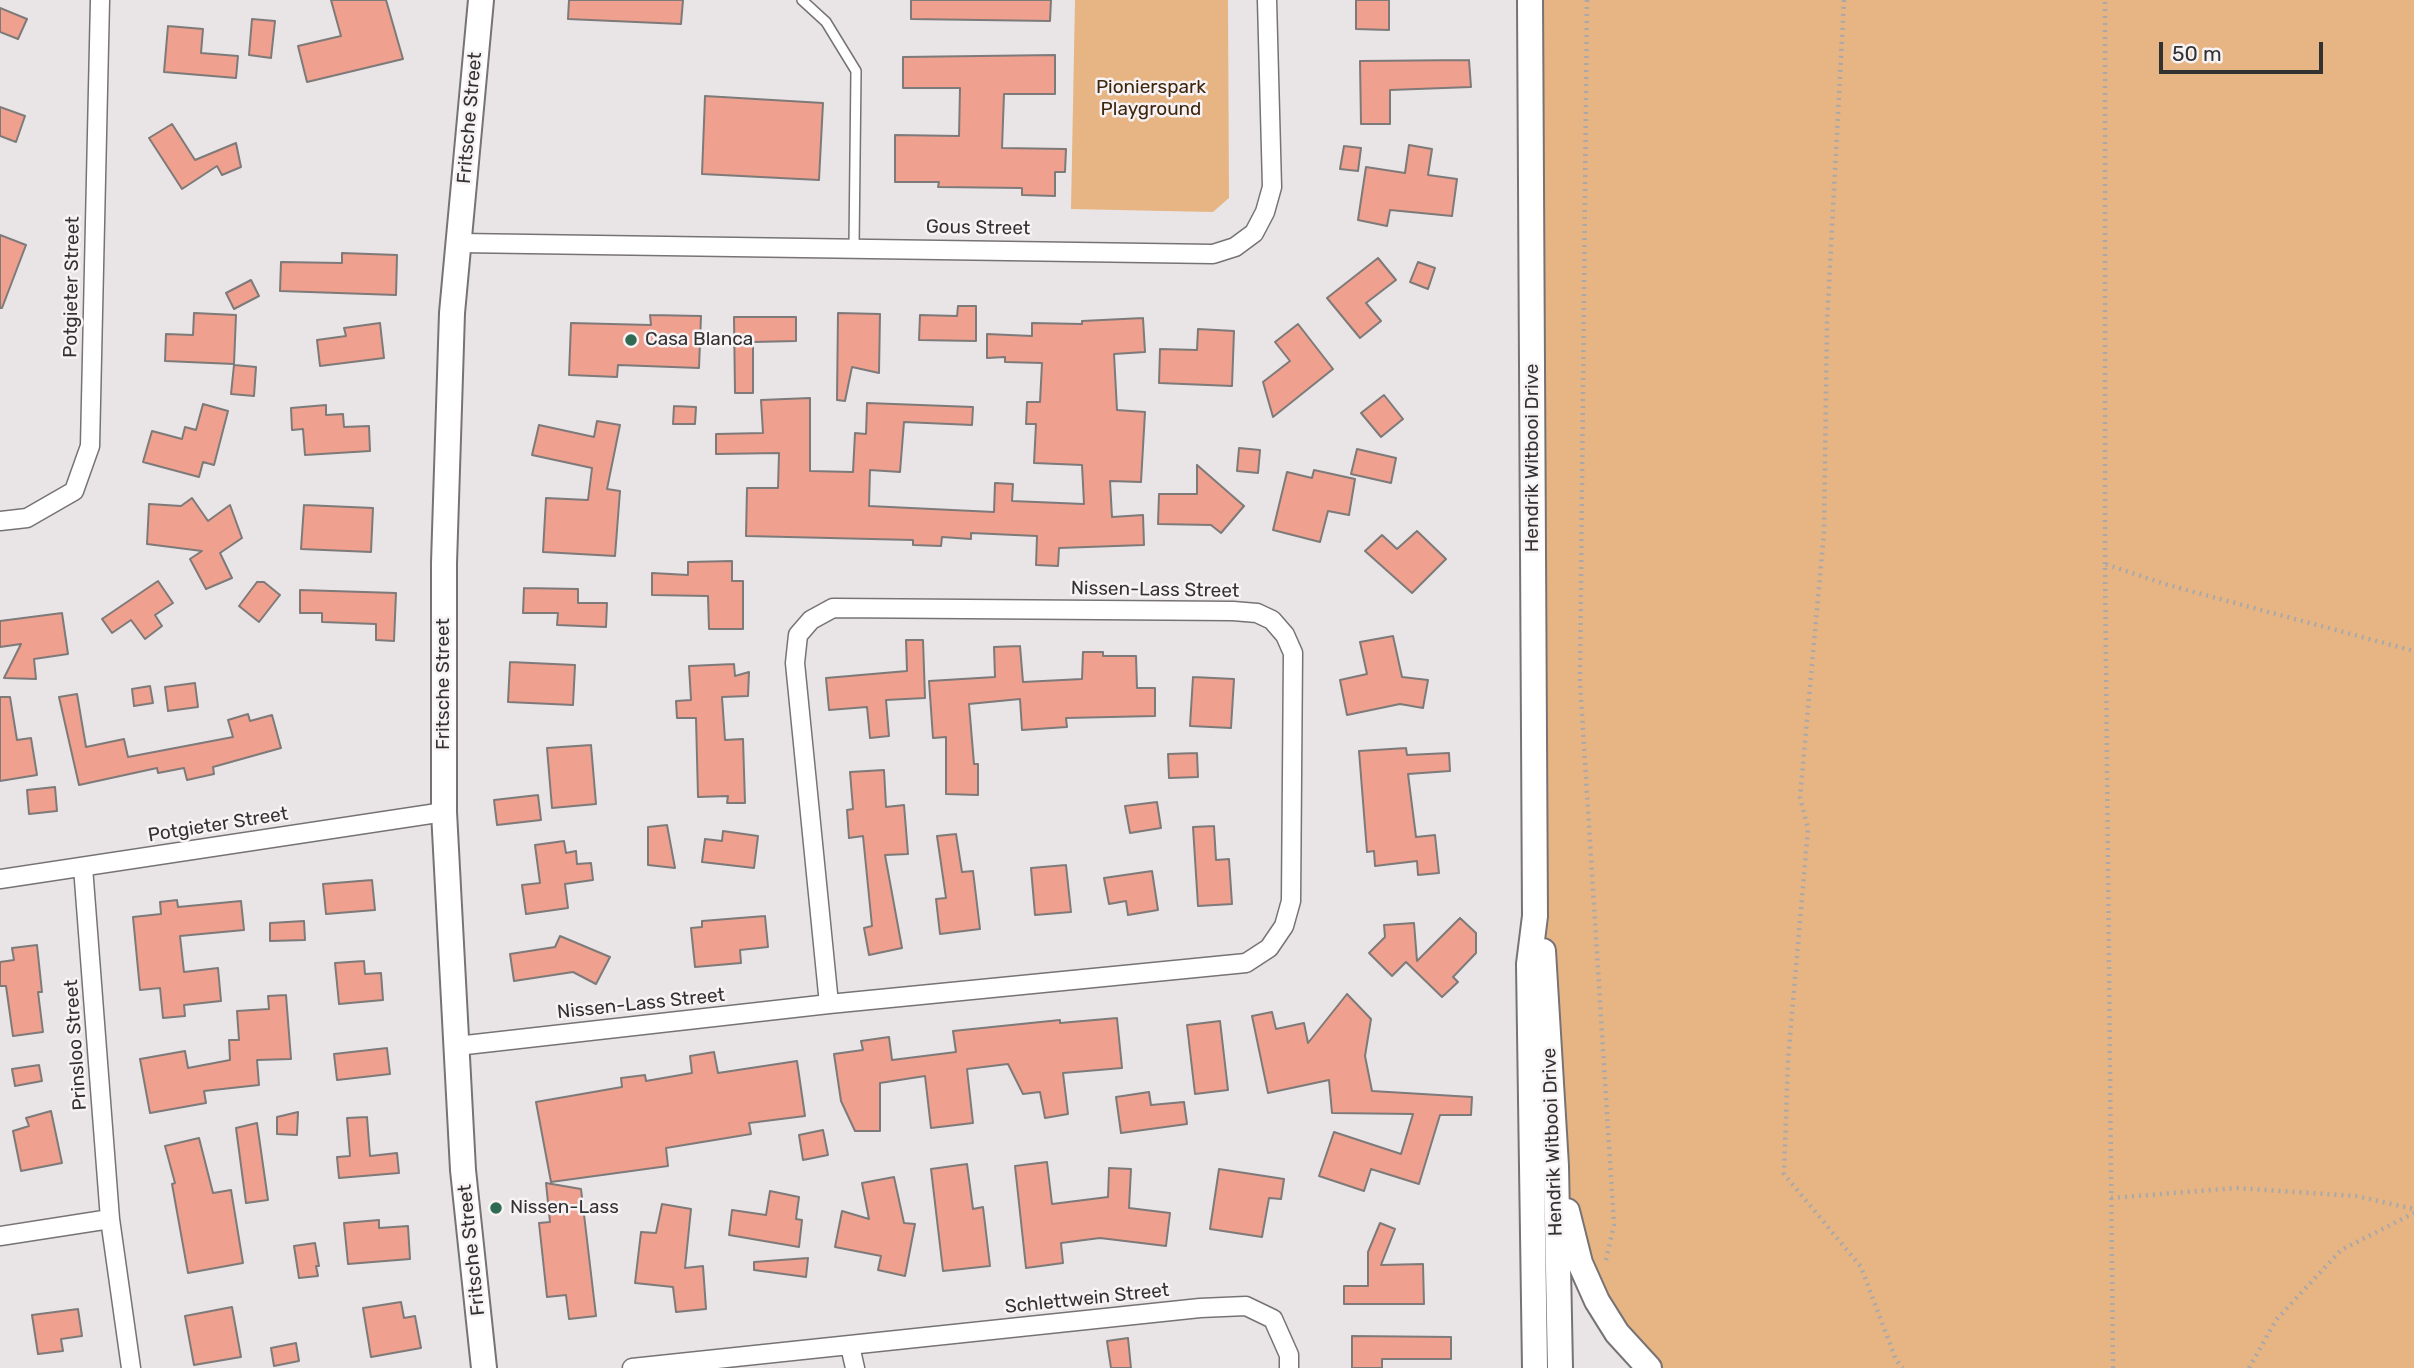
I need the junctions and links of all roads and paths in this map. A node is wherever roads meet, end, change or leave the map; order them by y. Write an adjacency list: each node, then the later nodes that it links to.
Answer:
1 (100, 0): 11 (street, Potgieter Street)
2 (481, 0): 9 (main road, Fritsche Street)
3 (802, 0): 10 (lane)
4 (1267, 0): 10 (street, Gous Street)
5 (1530, 0): 17 (main road, Hendrik Witbooi Drive)
6 (1587, 0): 25 (path)
7 (1844, 0): 35 (path)
8 (2105, 0): 12 (path)
9 (460, 243): 10 (street, Gous Street); 14 (main road, Fritsche Street)
10 (854, 246)
11 (0, 521)
12 (2105, 564): 13 (path); 21 (path)
13 (2414, 651)
14 (444, 812): 15 (street, Potgieter Street); 19 (main road, Fritsche Street)
15 (83, 867): 16 (street, Potgieter Street); 23 (street, Prinsloo Street)
16 (0, 879)
17 (1535, 916): 20 (main road, Hendrik Witbooi Drive); 32 (main road, Hendrik Witbooi Drive)
18 (829, 1004): 18 (street, Nissen-Lass Street); 19 (street, Nissen-Lass Street)
19 (457, 1046): 28 (main road, Fritsche Street)
20 (1556, 1166): 25 (main road); 33 (main road, Hendrik Witbooi Drive)
21 (2111, 1198): 22 (path); 36 (path)
22 (2414, 1211): 37 (path)
23 (110, 1219): 24 (street); 27 (street, Prinsloo Street)
24 (0, 1236)
25 (1597, 1301): 34 (main road)
26 (850, 1346): 29 (street, Schlettwein Street); 30 (street); 31 (street, Schlettwein Street)
27 (131, 1368)
28 (484, 1368)
29 (632, 1368)
30 (855, 1368)
31 (1289, 1368)
32 (1535, 1368)
33 (1560, 1368)
34 (1649, 1368)
35 (1903, 1368)
36 (2113, 1368)
37 (2249, 1368)

